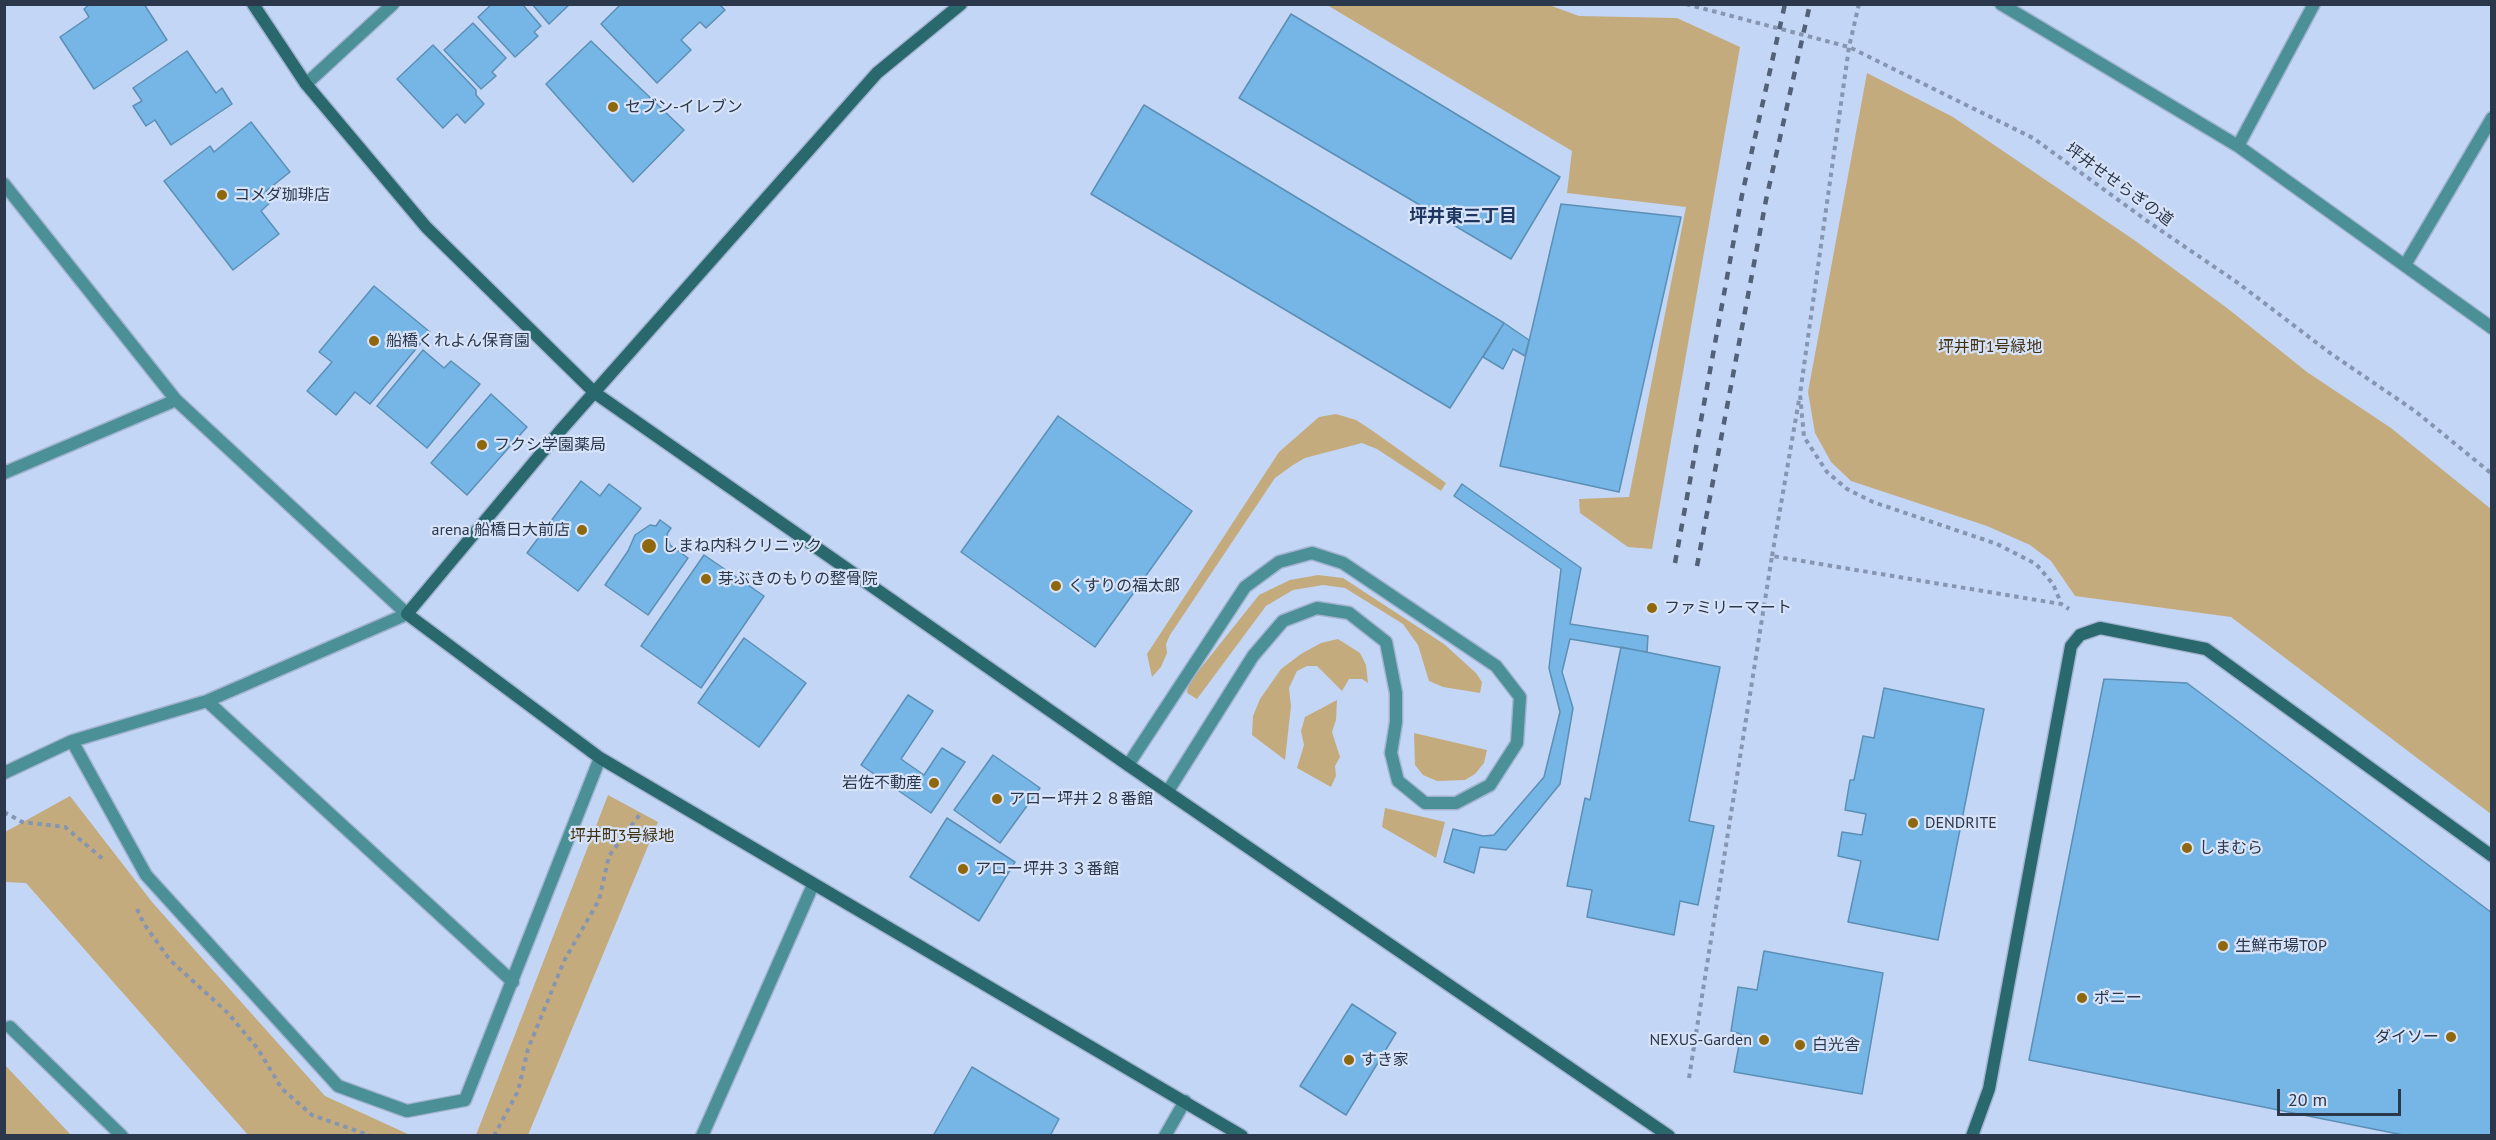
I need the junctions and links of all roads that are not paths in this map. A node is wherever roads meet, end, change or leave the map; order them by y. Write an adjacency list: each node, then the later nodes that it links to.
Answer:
1 (253, 4): 6 (street)
2 (393, 4): 6 (street)
3 (961, 4): 12 (street)
4 (2001, 4): 8 (street)
5 (2314, 4): 8 (street)
6 (306, 84): 12 (street)
7 (2492, 118): 10 (street)
8 (2238, 146): 10 (street)
9 (4, 184): 13 (street)
10 (2405, 265): 11 (street)
11 (2492, 328)
12 (595, 393): 15 (street); 19 (street)
13 (176, 400): 14 (street); 15 (street)
14 (4, 473)
15 (407, 614): 16 (street); 18 (street)
16 (207, 701): 17 (street); 24 (street)
17 (72, 741): 20 (street); 24 (street)
18 (600, 758): 23 (street); 24 (street)
19 (1128, 765): 21 (street); 21 (street)
20 (4, 773)
21 (1168, 791): 31 (street)
22 (2492, 856): 32 (street)
23 (813, 885): 26 (street); 28 (street)
24 (513, 982)
25 (10, 1027): 27 (street)
26 (1185, 1101): 29 (street); 30 (street)
27 (122, 1136)
28 (702, 1136)
29 (1165, 1136)
30 (1242, 1136)
31 (1669, 1136)
32 (1972, 1136)

